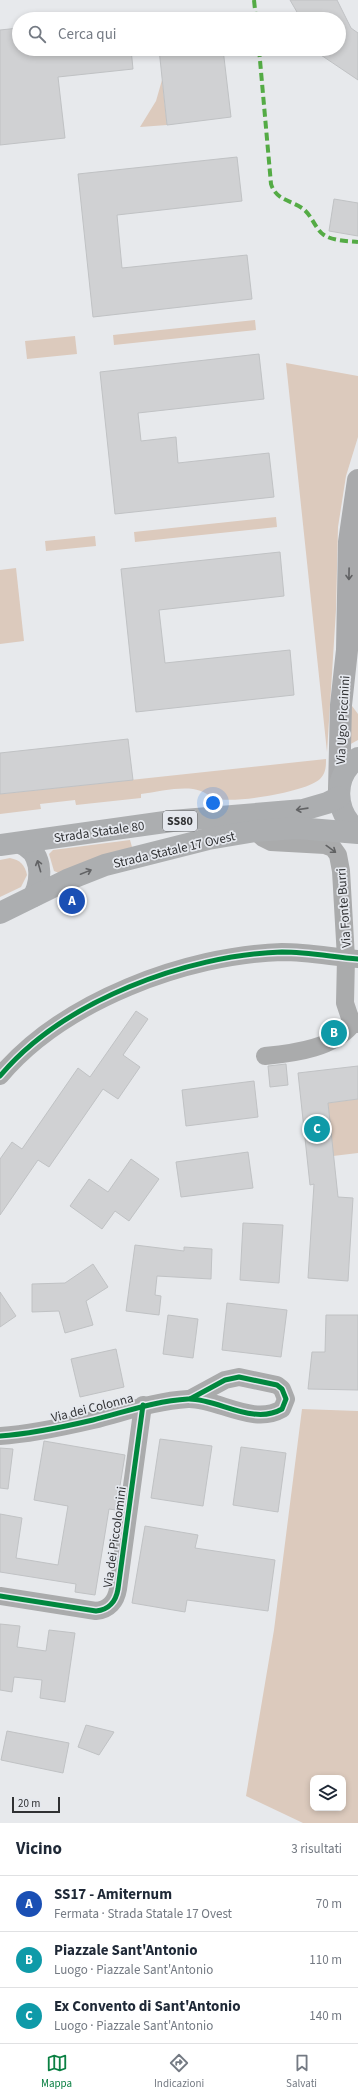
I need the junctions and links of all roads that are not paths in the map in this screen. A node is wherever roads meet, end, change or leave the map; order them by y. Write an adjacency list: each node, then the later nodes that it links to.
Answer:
1 (358, 480): 2 (main road, Via Ugo Piccinini)
2 (354, 543): 3 (main road, Via Ugo Piccinini, one-way to 3)
3 (347, 650): 4 (main road, Via Ugo Piccinini); 6 (main road, Via Ugo Piccinini)
4 (358, 696)
5 (358, 758): 6 (main road)
6 (339, 793): 8 (main road); 9 (main road, Strada Statale 80 / SS80, one-way to 9)
7 (255, 831): 8 (main road, Strada Statale 17 Ovest); 10 (main road, Strada Statale 17 Ovest, one-way to 7); 12 (street, Via Fonte Burri, one-way to 12)
8 (358, 832)
9 (10, 844): 10 (main road, one-way to 9)
10 (34, 896): 11 (main road, Strada Statale 17 Ovest)
11 (0, 913)
12 (352, 959): 13 (street, Via Fonte Burri); 15 (street)
13 (356, 1023): 14 (street)
14 (265, 1056)
15 (0, 1076)
16 (190, 1399): 17 (street, Via dei Colonna)
17 (143, 1406): 18 (street, Via dei Colonna); 19 (street, Via dei Piccolomini)
18 (0, 1436)
19 (0, 1596)

